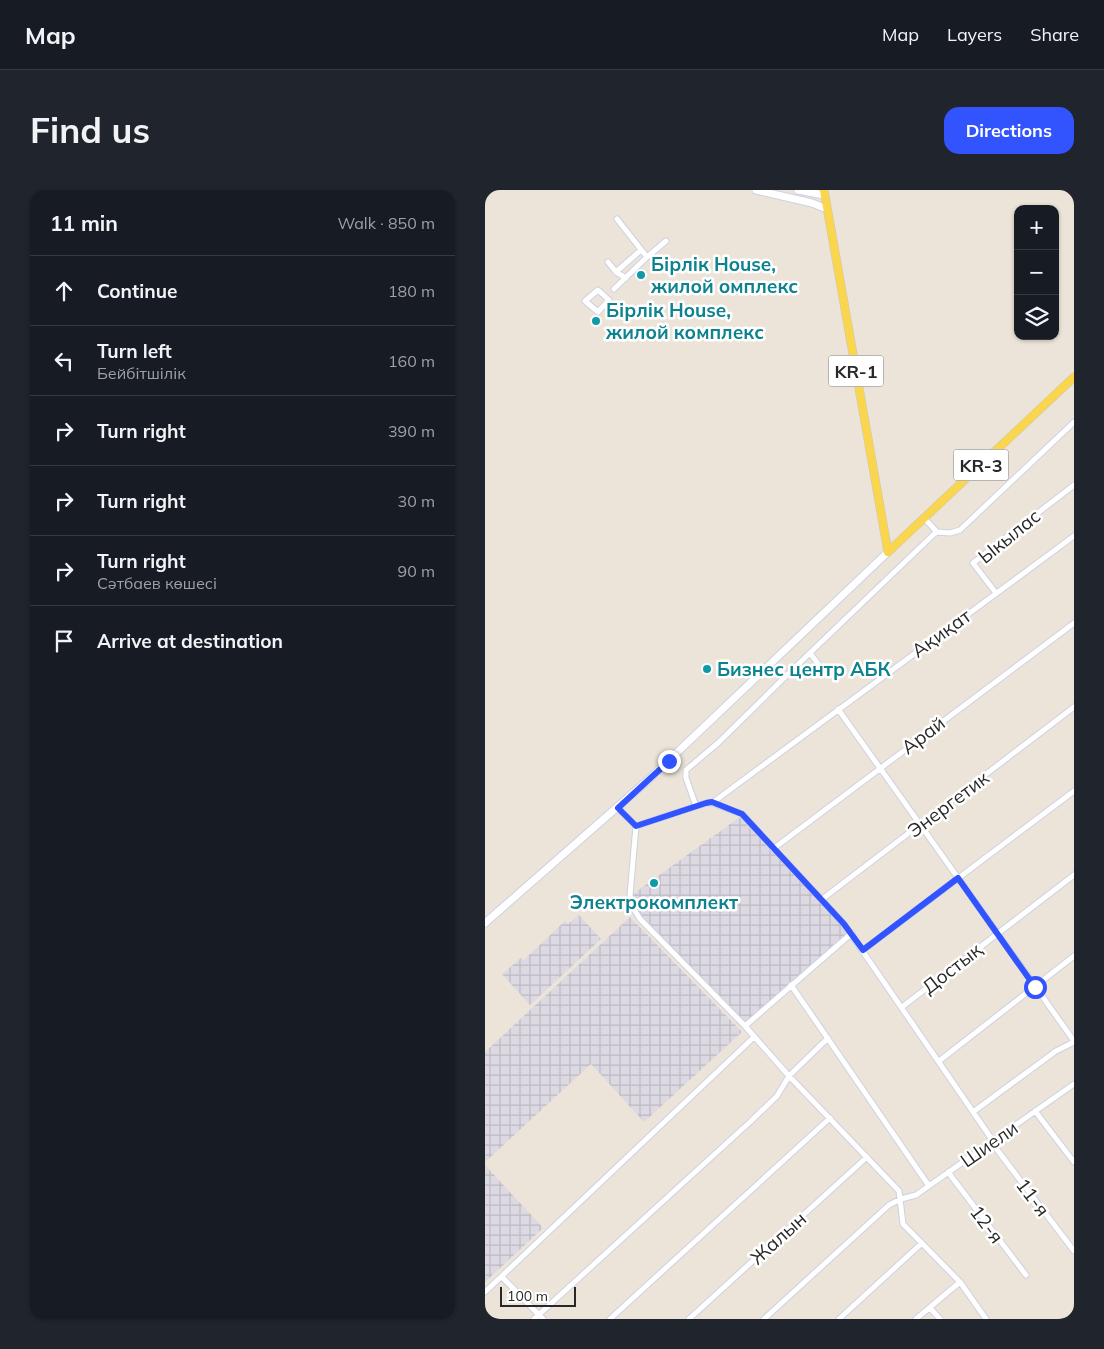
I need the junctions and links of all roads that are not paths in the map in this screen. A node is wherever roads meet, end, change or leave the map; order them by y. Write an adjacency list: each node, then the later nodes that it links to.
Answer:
1 (756, 190): 4 (main road)
2 (798, 190): 3 (main road)
3 (824, 192): 4 (main road, KR-1)
4 (827, 209): 20 (main road, KR-1)
5 (617, 219): 7 (street)
6 (666, 241): 8 (street)
7 (641, 250): 8 (street); 10 (street)
8 (647, 257): 11 (street)
9 (608, 262): 10 (street)
10 (616, 272): 11 (street)
11 (626, 278): 12 (street)
12 (614, 289)
13 (585, 301): 13 (street)
14 (1073, 380): 17 (main road, KR-3)
15 (1074, 422): 18 (street)
16 (1074, 485): 21 (street, Ыкылас)
17 (924, 518): 18 (street); 20 (main road, KR-3)
18 (937, 532): 23 (street)
19 (1074, 536): 21 (street, Ақиқат)
20 (889, 552): 31 (main road, KR-3)
21 (996, 593): 26 (street, Ақиқат)
22 (1074, 623): 27 (street, Арай)
23 (810, 653): 24 (street); 30 (street)
24 (819, 665)
25 (1074, 708): 32 (street, Энергетик)
26 (838, 709): 27 (street); 29 (street, Ақиқат)
27 (879, 768): 32 (street); 34 (street, Арай)
28 (1074, 791): 36 (street)
29 (712, 802): 30 (street); 34 (street, 11-я)
30 (696, 806): 33 (street)
31 (618, 808): 33 (street); 38 (main road, KR-3)
32 (920, 824): 36 (street); 37 (street, Энергетик)
33 (636, 826): 46 (street)
34 (773, 849): 37 (street, 11-я)
35 (1074, 875): 40 (street, Достық)
36 (958, 878): 40 (street); 41 (street)
37 (821, 900): 39 (street, 11-я)
38 (485, 923)
39 (851, 933): 41 (street, 11-я); 43 (street)
40 (998, 933): 44 (street); 45 (street, Достық)
41 (863, 950): 45 (street, 11-я)
42 (1074, 956): 44 (street)
43 (791, 985): 46 (street); 48 (street)
44 (1035, 987): 49 (street); 50 (street)
45 (902, 1007): 50 (street, 11-я)
46 (745, 1026): 47 (street)
47 (754, 1038): 51 (street); 65 (street)
48 (828, 1038): 51 (street); 60 (street)
49 (1074, 1041): 54 (street)
50 (939, 1061): 54 (street, 11-я)
51 (789, 1076): 55 (street); 69 (street)
52 (1074, 1084): 53 (street, Шиели)
53 (1035, 1111): 56 (street, Шиели); 58 (street)
54 (973, 1112): 56 (street, 11-я)
55 (830, 1118): 57 (street); 72 (street)
56 (992, 1142): 59 (street, Шиели); 63 (street, 11-я)
57 (867, 1157): 61 (street); 73 (street, Жалын)
58 (1074, 1162)
59 (948, 1172): 60 (street, Шиели); 64 (street, 12-я)
60 (929, 1186): 61 (street, Шиели)
61 (901, 1199): 62 (street); 74 (street, Шиели)
62 (921, 1243): 66 (street); 75 (street)
63 (1074, 1251)
64 (1026, 1275)
65 (502, 1277): 67 (street); 69 (street)
66 (960, 1282): 68 (street); 78 (street)
67 (485, 1292)
68 (930, 1308): 76 (street); 77 (street)
69 (539, 1314): 70 (street); 71 (street)
70 (534, 1319)
71 (543, 1319)
72 (610, 1319)
73 (689, 1319)
74 (764, 1319)
75 (839, 1319)
76 (916, 1319)
77 (939, 1319)
78 (986, 1319)

